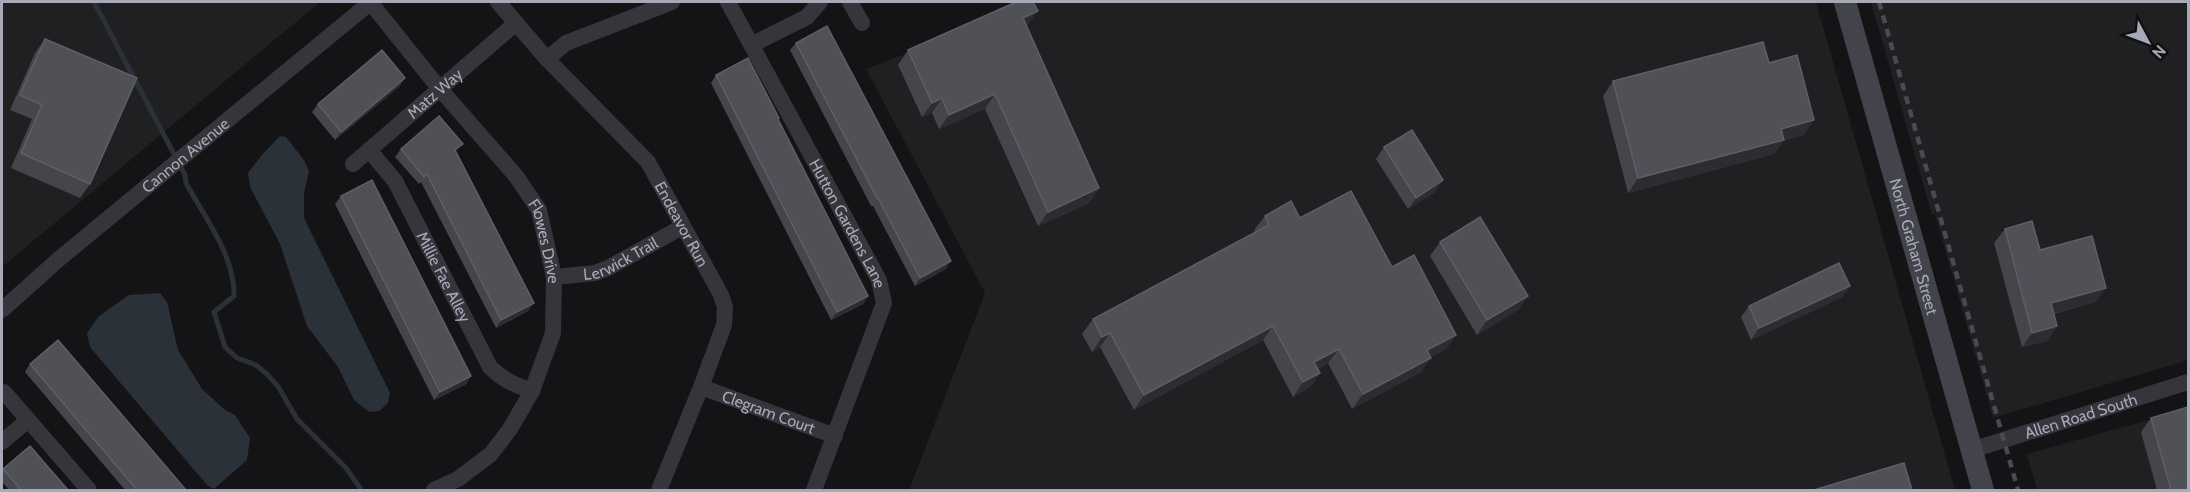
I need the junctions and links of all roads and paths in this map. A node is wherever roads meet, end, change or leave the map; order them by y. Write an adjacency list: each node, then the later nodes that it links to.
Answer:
1 (371, 2): 12 (street, Flowes Drive); 17 (street, Cannon Avenue)
2 (498, 2): 8 (street, Endeavor Run)
3 (672, 2): 11 (street)
4 (728, 2): 10 (street, Hutton Gardens Lane)
5 (820, 2): 10 (street)
6 (850, 2): 9 (street)
7 (1845, 2): 25 (main road, North Graham Street)
8 (516, 22): 11 (street, Endeavor Run); 12 (street, Matz Way)
9 (862, 23)
10 (753, 44): 23 (street, Hutton Gardens Lane)
11 (547, 59): 15 (street, Endeavor Run)
12 (439, 88): 13 (street, Matz Way); 16 (street, Flowes Drive)
13 (369, 150): 14 (street, Matz Way); 20 (street, Millie Fae Alley)
14 (353, 164)
15 (682, 226): 16 (street, Lerwick Trail); 19 (street, Endeavor Run)
16 (555, 277): 20 (street, Flowes Drive)
17 (2, 310)
18 (2188, 382): 25 (street, Allen Road South)
19 (701, 387): 23 (street, Clegram Court); 29 (street, Endeavor Run)
20 (532, 391): 26 (street, Flowes Drive)
21 (4, 392): 22 (street)
22 (28, 420): 24 (street); 27 (street)
23 (835, 436): 30 (street, Hutton Gardens Lane)
24 (2, 442)
25 (1972, 450): 31 (main road, North Graham Street)
26 (461, 485): 28 (street, Flowes Drive)
27 (89, 490)
28 (434, 490)
29 (659, 490)
30 (814, 490)
31 (1983, 490)

